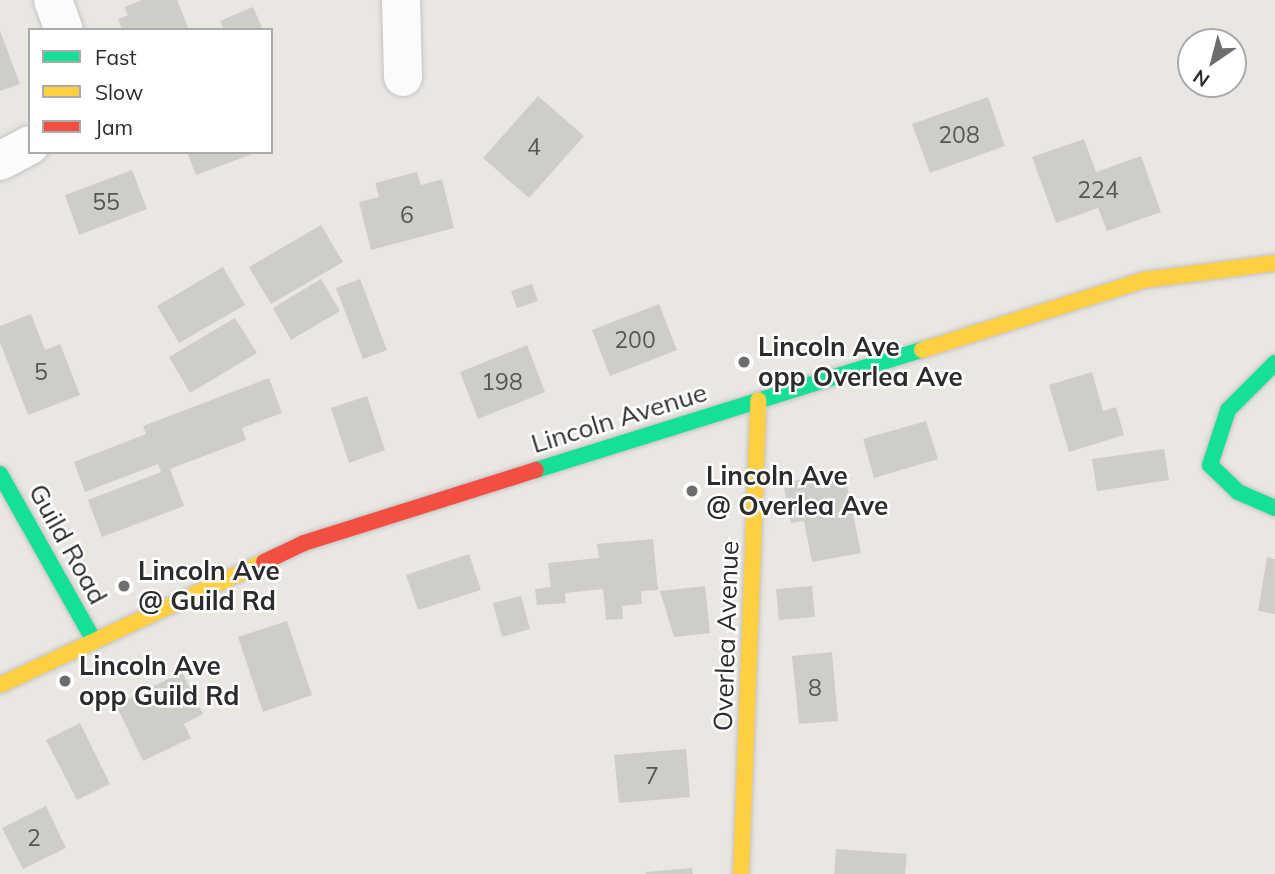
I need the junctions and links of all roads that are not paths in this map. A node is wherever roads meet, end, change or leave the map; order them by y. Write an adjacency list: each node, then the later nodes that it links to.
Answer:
1 (53, 0): 3 (street)
2 (401, 0): 4 (street)
3 (63, 28)
4 (403, 77)
5 (28, 146): 6 (street)
6 (0, 161)
7 (1275, 263): 9 (main road, Lincoln Avenue)
8 (1275, 363): 11 (main road)
9 (758, 400): 12 (main road, Lincoln Avenue); 14 (main road, Overlea Avenue)
10 (0, 474): 12 (main road, Guild Road)
11 (1275, 508)
12 (93, 639): 13 (main road, Lincoln Avenue)
13 (0, 685)
14 (741, 874)

